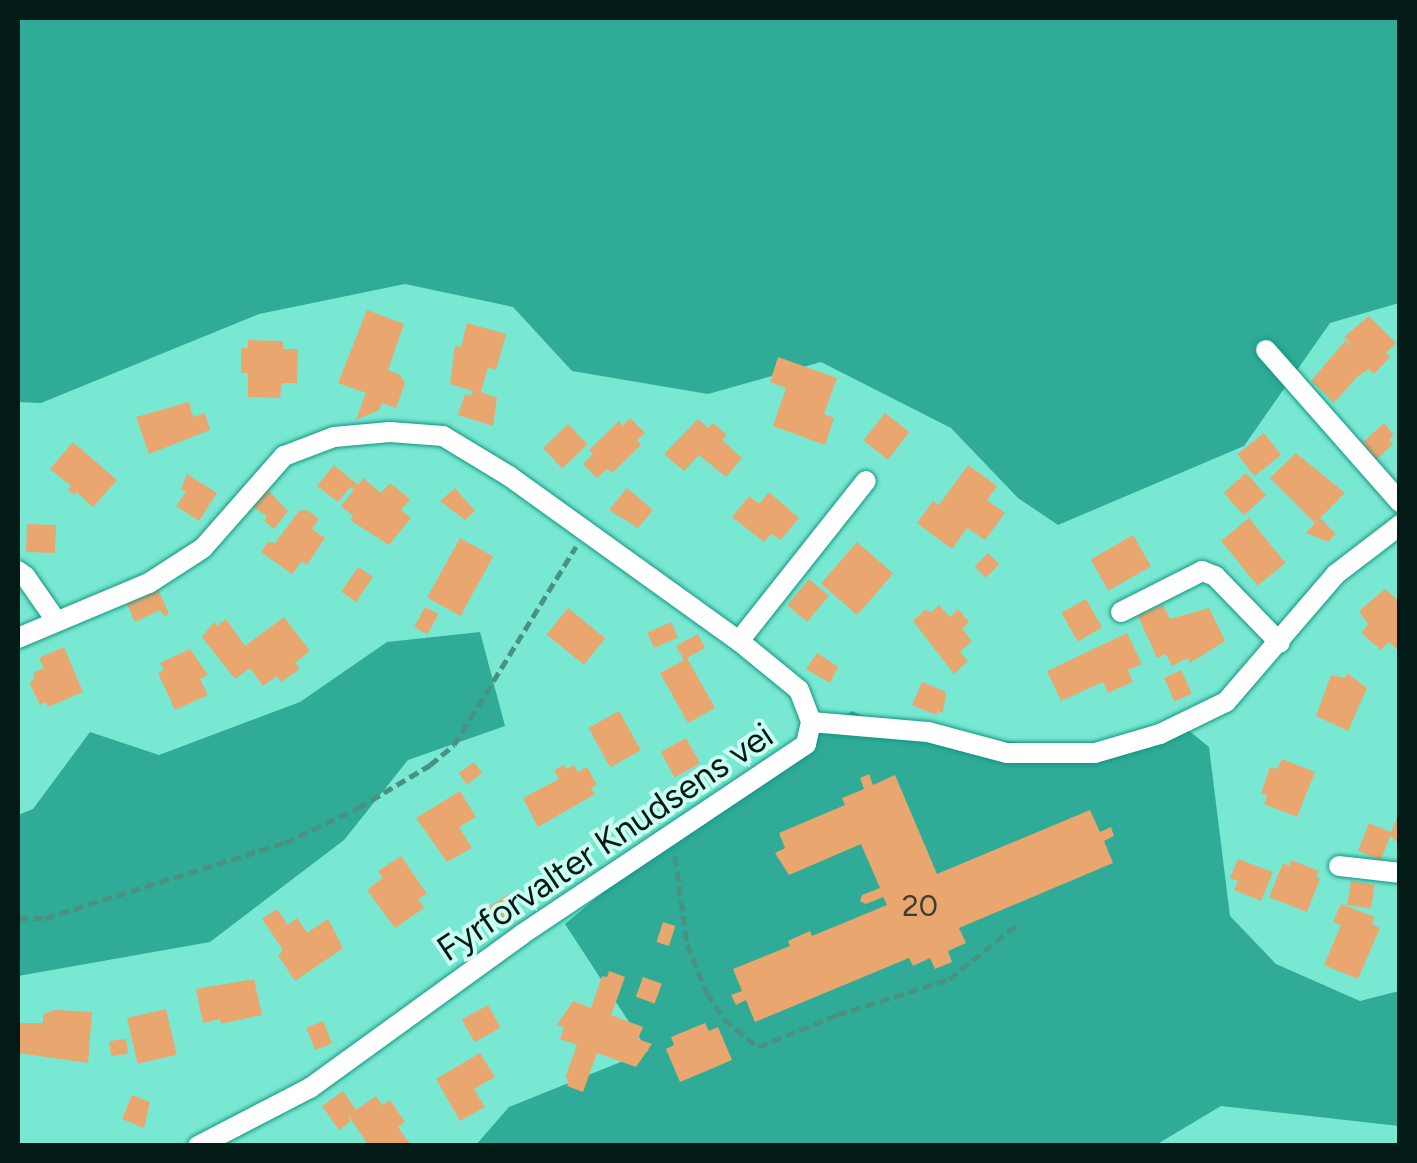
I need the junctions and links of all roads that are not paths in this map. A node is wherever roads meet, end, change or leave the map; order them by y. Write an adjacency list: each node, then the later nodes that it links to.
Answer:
1 (1266, 350): 3 (street)
2 (866, 481): 9 (street)
3 (1400, 502)
4 (1400, 526): 10 (street, Fyrforvalter Knudsens vei)
5 (18, 572): 7 (street)
6 (1121, 612): 10 (street)
7 (55, 619): 8 (street); 9 (street)
8 (18, 638)
9 (738, 641): 11 (street)
10 (1280, 643): 11 (street, Fyrforvalter Knudsens vei)
11 (811, 722): 14 (street, Fyrforvalter Knudsens vei)
12 (1339, 866): 13 (street)
13 (1400, 872)
14 (203, 1144)

